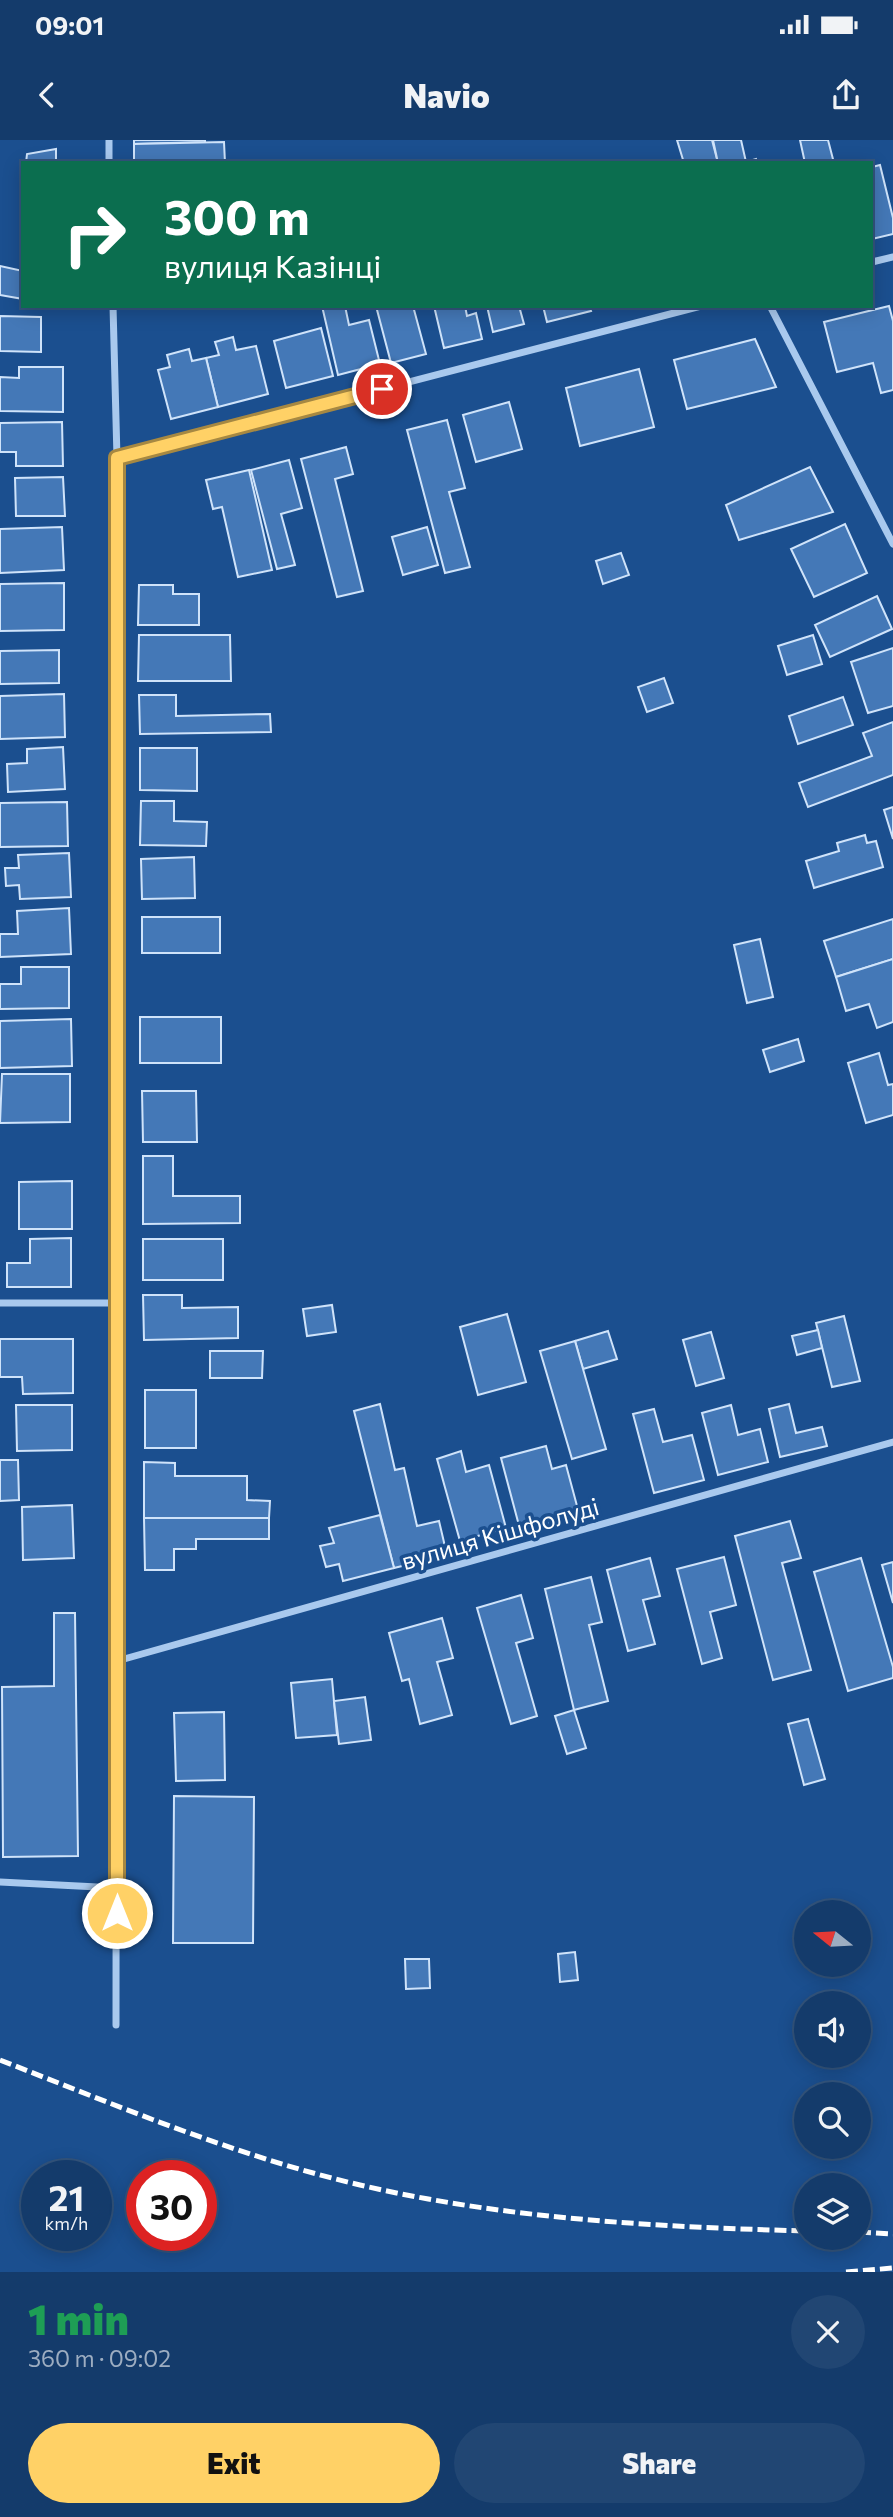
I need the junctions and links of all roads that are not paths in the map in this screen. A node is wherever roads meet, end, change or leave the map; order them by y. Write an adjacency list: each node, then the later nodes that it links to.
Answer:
1 (109, 140): 2 (street)
2 (109, 161)
3 (893, 257): 4 (street)
4 (873, 262)
5 (113, 308): 8 (street)
6 (693, 308): 8 (street)
7 (771, 308): 9 (street)
8 (117, 458): 11 (street)
9 (893, 544)
10 (0, 1303): 11 (street)
11 (117, 1303): 13 (street)
12 (893, 1442): 13 (street, вулиця Кішфолуді)
13 (117, 1661): 15 (street)
14 (0, 1882): 15 (street)
15 (117, 1888): 16 (street)
16 (117, 2025)

